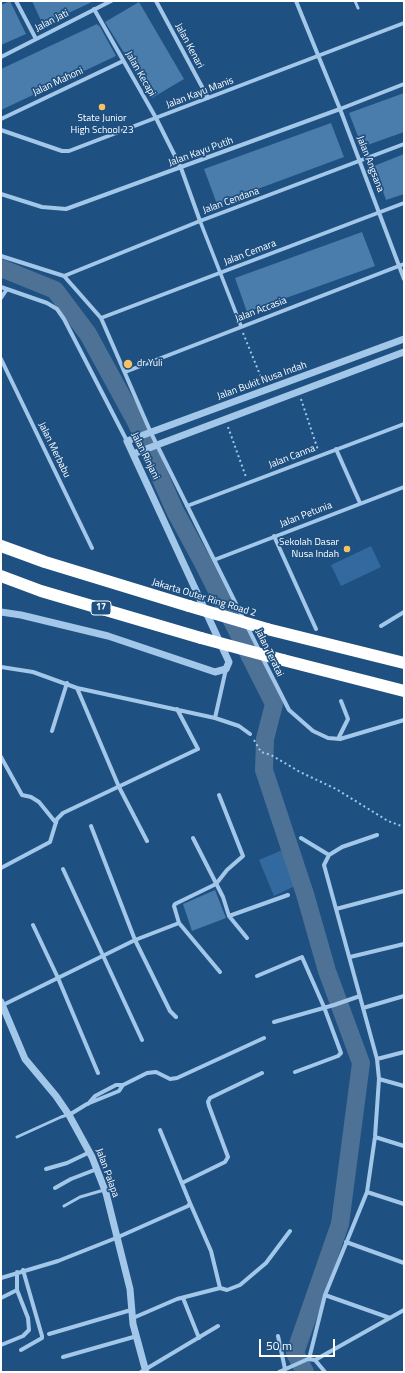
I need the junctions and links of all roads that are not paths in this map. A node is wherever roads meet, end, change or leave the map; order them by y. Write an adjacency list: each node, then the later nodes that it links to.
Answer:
1 (16, 1): 9 (street)
2 (111, 1): 7 (street, Jalan Jati)
3 (156, 1): 14 (street, Jalan Kenari)
4 (296, 1): 10 (street, Jalan Angsana)
5 (355, 1): 6 (lane)
6 (358, 8)
7 (94, 9): 9 (street, Jalan Jati); 12 (street, Jalan Kecapi)
8 (404, 24): 10 (street, Jalan Kayu Manis)
9 (36, 39): 11 (street, Jalan Jati)
10 (318, 56): 14 (street, Jalan Kayu Manis); 15 (street, Jalan Angsana)
11 (1, 57)
12 (123, 61): 16 (street, Jalan Kecapi); 17 (street, Jalan Mahoni)
13 (404, 84): 15 (street, Jalan Kayu Putih)
14 (208, 98): 16 (street, Jalan Kayu Manis)
15 (340, 109): 20 (street, Jalan Angsana); 21 (street, Jalan Kayu Putih)
16 (156, 118): 18 (street, Jalan Kayu Manis); 21 (street, Jalan Kecapi)
17 (1, 119)
18 (1, 130)
19 (404, 144): 20 (street, Jalan Cendana)
20 (360, 161): 24 (street, Jalan Angsana); 25 (street, Jalan Cendana)
21 (181, 168): 22 (street, Jalan Kayu Putih); 25 (street, Jalan Kecapi)
22 (1, 194)
23 (404, 203): 24 (street, Jalan Cemara)
24 (379, 212): 28 (street, Jalan Angsana); 29 (street, Jalan Cemara)
25 (200, 221): 29 (street, Jalan Kecapi); 30 (street, Jalan Cendana)
26 (1, 256): 30 (street)
27 (404, 264): 28 (street, Jalan Accasia)
28 (399, 266): 31 (street, Jalan Angsana); 36 (street, Jalan Accasia)
29 (221, 273): 35 (street, Jalan Cemara); 36 (street, Jalan Kecapi)
30 (64, 276): 35 (street, Jalan Teratai)
31 (404, 279)
32 (1, 287): 33 (street, Jalan Rinjani)
33 (7, 289): 34 (street); 43 (street, Jalan Rinjani)
34 (1, 298)
35 (101, 318): 40 (street, Jalan Teratai)
36 (241, 326): 40 (street, Jalan Accasia)
37 (404, 339): 42 (street, Jalan Bukit Nusa Indah)
38 (404, 352): 44 (street)
39 (1, 360): 52 (street, Jalan Merbabu)
40 (125, 372): 42 (street, Jalan Teratai)
41 (404, 424): 45 (street, Jalan Canna)
42 (150, 433): 43 (street, Jalan Bukit Nusa Indah); 44 (street, Jalan Teratai)
43 (128, 441): 46 (street, Jalan Rinjani)
44 (156, 446): 46 (street); 49 (street, Jalan Teratai)
45 (336, 449): 48 (street); 49 (street, Jalan Canna)
46 (135, 453): 61 (street, Jalan Rinjani)
47 (404, 487): 48 (street, Jalan Petunia)
48 (360, 503): 50 (street, Jalan Petunia)
49 (188, 506): 53 (street, Jalan Teratai)
50 (274, 536): 53 (street, Jalan Petunia); 58 (street)
51 (1, 546): 59 (highway, Jakarta Outer Ring Road 2, bridge)
52 (92, 548)
53 (214, 560): 71 (street, Jalan Teratai)
54 (1, 576): 64 (highway, 17, bridge)
55 (1, 612): 61 (street)
56 (404, 612): 57 (street)
57 (381, 626)
58 (316, 629)
59 (404, 663)
60 (1, 667): 62 (street)
61 (226, 669): 67 (street)
62 (67, 683): 63 (street); 69 (street)
63 (77, 688): 66 (street); 73 (street)
64 (404, 691)
65 (341, 701): 71 (street)
66 (177, 709): 67 (street); 73 (street)
67 (215, 718): 70 (street)
68 (404, 720): 71 (street, Jalan Teratai)
69 (52, 731)
70 (250, 734)
71 (338, 739)
72 (1, 757): 75 (street)
73 (119, 787): 75 (street); 80 (street)
74 (219, 795): 84 (street)
75 (56, 823): 82 (street)
76 (91, 826): 92 (street)
77 (377, 835): 81 (street)
78 (192, 838): 84 (street)
79 (301, 838): 81 (street)
80 (147, 841)
81 (329, 855): 87 (street)
82 (1, 868)
83 (63, 869): 94 (street)
84 (216, 884): 88 (street); 89 (street)
85 (404, 891): 87 (street)
86 (288, 895): 88 (street)
87 (336, 910): 95 (street)
88 (229, 916): 91 (street)
89 (179, 923): 92 (street); 96 (street)
90 (33, 925): 98 (street)
91 (247, 938)
92 (135, 940): 94 (street); 104 (street)
93 (404, 944): 95 (street)
94 (104, 956): 98 (street); 107 (street)
95 (350, 957): 99 (street)
96 (220, 972)
97 (257, 976): 102 (street)
98 (58, 978): 101 (street); 111 (street)
99 (360, 996): 102 (street); 103 (street)
100 (404, 996): 103 (street)
101 (2, 1005): 115 (street, Jalan Palapa)
102 (324, 1007): 105 (street); 110 (street)
103 (363, 1008): 109 (street)
104 (176, 1017)
105 (274, 1022)
106 (264, 1038): 115 (street)
107 (142, 1040)
108 (404, 1052): 109 (street)
109 (377, 1059): 113 (street)
110 (295, 1072)
111 (98, 1073)
112 (262, 1073): 123 (street)
113 (379, 1078): 114 (street); 118 (street)
114 (404, 1086)
115 (69, 1115): 117 (lane); 120 (street, Jalan Palapa)
116 (160, 1130): 123 (street)
117 (17, 1137)
118 (375, 1137): 119 (street); 126 (street)
119 (404, 1146)
120 (90, 1152): 121 (street, Jalan Palapa); 122 (street)
121 (97, 1168): 124 (street); 125 (street, Jalan Palapa)
122 (46, 1169)
123 (182, 1184): 127 (street)
124 (55, 1188)
125 (104, 1190): 129 (lane); 131 (street, Jalan Palapa)
126 (367, 1192): 128 (street); 132 (street)
127 (190, 1203): 131 (street); 137 (street)
128 (404, 1204)
129 (64, 1206)
130 (290, 1231): 137 (street)
131 (116, 1238): 134 (street); 143 (street, Jalan Palapa)
132 (346, 1242): 133 (street); 139 (street)
133 (404, 1263)
134 (23, 1270): 135 (street); 151 (street)
135 (17, 1272): 136 (street); 138 (street)
136 (1, 1278)
137 (220, 1288): 141 (street)
138 (17, 1290): 140 (street); 150 (street)
139 (324, 1295): 144 (street); 153 (street)
140 (1, 1298)
141 (183, 1298): 143 (street); 149 (street)
142 (404, 1310): 144 (street)
143 (132, 1314): 146 (street); 147 (street, Jalan Palapa)
144 (390, 1318): 154 (street)
145 (218, 1326): 149 (street)
146 (49, 1334)
147 (137, 1336): 152 (street); 156 (street, Jalan Palapa)
148 (278, 1336): 155 (street)
149 (199, 1338): 156 (street)
150 (1, 1345)
151 (21, 1350)
152 (63, 1357)
153 (308, 1359): 154 (street); 155 (street)
154 (315, 1360): 158 (street)
155 (286, 1368): 157 (street)
156 (144, 1371)
157 (279, 1372)
158 (325, 1372)

